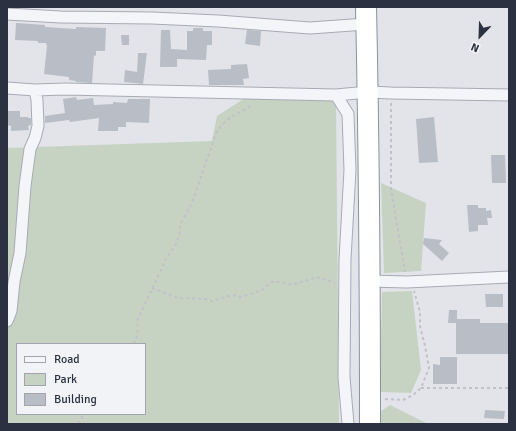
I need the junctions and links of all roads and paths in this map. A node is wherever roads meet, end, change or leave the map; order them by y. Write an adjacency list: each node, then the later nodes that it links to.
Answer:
1 (7, 14): 2 (street)
2 (366, 16): 5 (highway)
3 (7, 88): 4 (street)
4 (35, 90): 6 (street); 15 (street)
5 (368, 92): 7 (street); 8 (street); 11 (highway)
6 (258, 93): 8 (street); 14 (path)
7 (391, 93): 9 (street); 12 (path)
8 (336, 95): 13 (street)
9 (509, 95)
10 (509, 277): 12 (street)
11 (370, 281): 12 (street); 19 (highway)
12 (407, 282): 17 (path)
13 (344, 286): 14 (path); 22 (street)
14 (152, 288): 16 (path)
15 (7, 321)
16 (134, 343)
17 (421, 388): 18 (path); 19 (path)
18 (509, 388)
19 (370, 399): 23 (highway)
20 (83, 415): 21 (path)
21 (78, 424)
22 (348, 424)
23 (370, 424)

